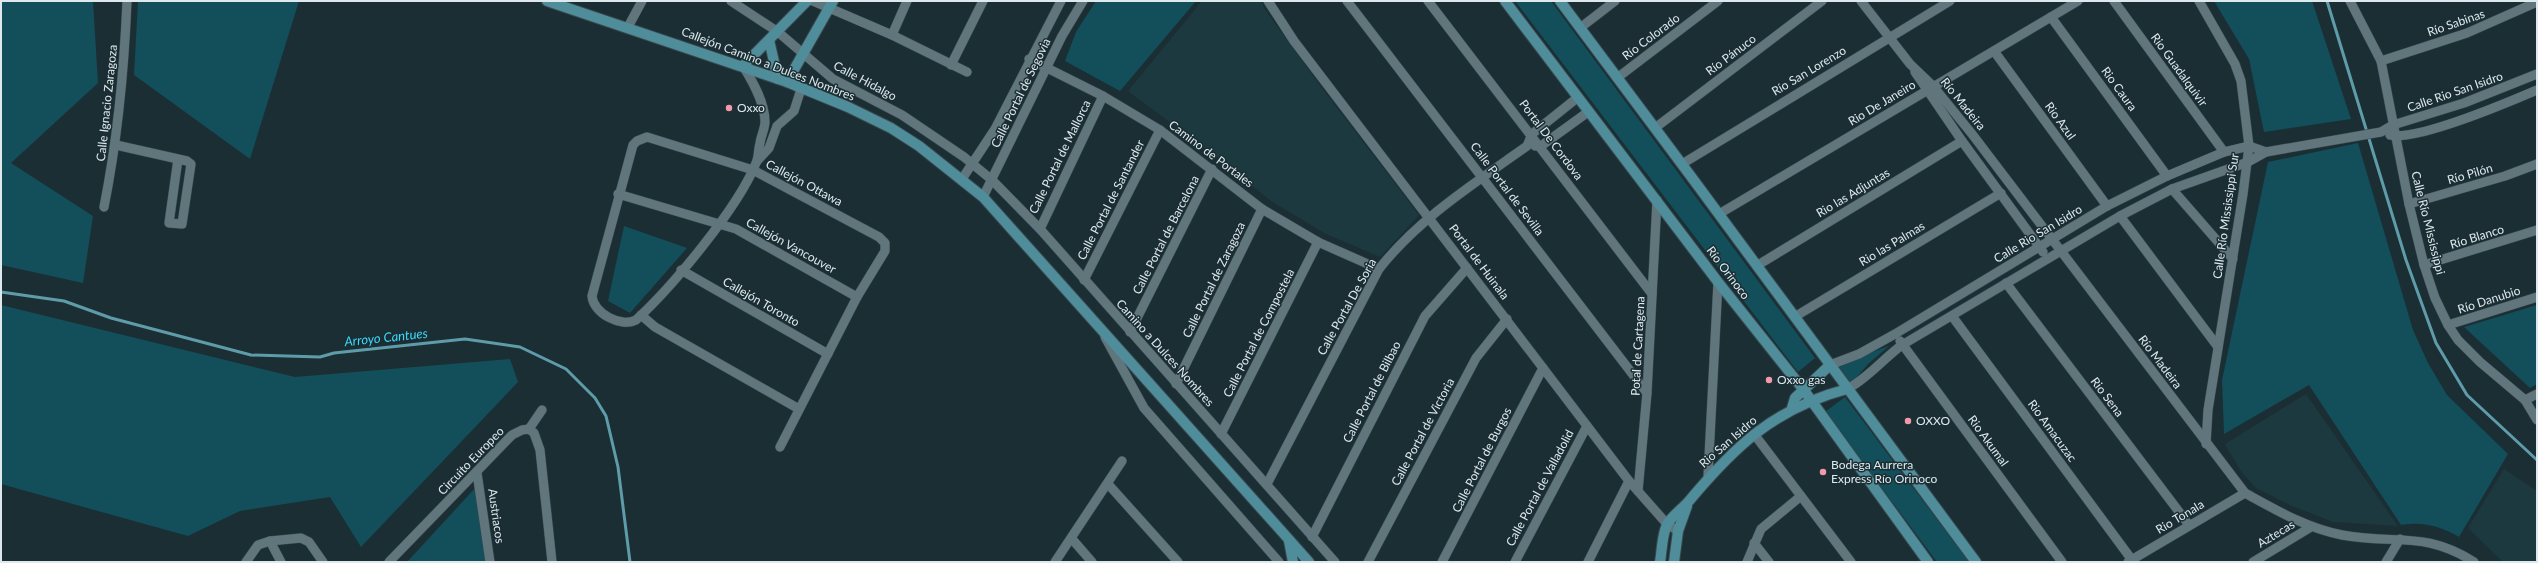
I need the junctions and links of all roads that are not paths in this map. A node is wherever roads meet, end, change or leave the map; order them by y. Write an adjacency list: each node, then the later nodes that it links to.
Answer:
1 (127, 1): 60 (street, Calle Ignacio Zaragoza)
2 (547, 1): 28 (street, Callejón Camino a Dulces Nombres)
3 (642, 1): 28 (street)
4 (731, 1): 30 (street, Calle Hidalgo)
5 (807, 1): 30 (street)
6 (814, 1): 26 (street)
7 (907, 1): 31 (street)
8 (983, 1): 38 (street)
9 (1061, 1): 36 (street, Calle Portal de Segovia)
10 (1083, 1): 40 (street, Calle Portal de Segovia)
11 (1268, 1): 91 (street, Portal de Huinala)
12 (1347, 1): 78 (street, Calle Portal de Sevilla)
13 (1428, 1): 57 (street, Portal De Cordova)
14 (1505, 1): 49 (street, Río Orinoco)
15 (1560, 1): 29 (street)
16 (1614, 1): 29 (street)
17 (1718, 1): 43 (street, Río Colorado)
18 (1822, 1): 54 (street, Río Pánuco)
19 (1861, 1): 32 (street, Río Madeira)
20 (1950, 1): 32 (street, Río San Lorenzo)
21 (2078, 1): 27 (street, Rio De Janeiro)
22 (2114, 1): 64 (street, Rio Guadalquivir)
23 (2199, 1): 63 (street, Calle Río Mississippi Sur)
24 (2351, 1): 37 (street, Calle Río Mississippi)
25 (2537, 2): 37 (street, Río Sabinas)
26 (831, 5): 31 (street); 35 (street)
27 (2051, 17): 34 (street, Rio De Janeiro); 76 (street, Rio Caura)
28 (628, 27): 39 (street, Callejón Camino a Dulces Nombres)
29 (1580, 28): 43 (street)
30 (778, 32): 33 (street); 35 (street, Calle Hidalgo)
31 (892, 35): 38 (street)
32 (1888, 37): 45 (street, Río Madeira); 71 (street, Río San Lorenzo)
33 (769, 40): 39 (street); 44 (street)
34 (1994, 51): 45 (street, Rio De Janeiro); 86 (street, Rio Azul)
35 (802, 54): 44 (street); 70 (street, Calle Hidalgo)
36 (1029, 59): 40 (street, Camino de Portales); 70 (street, Calle Portal de Segovia)
37 (2381, 61): 52 (street, Calle Río Mississippi)
38 (951, 65): 41 (street)
39 (743, 66): 44 (street, Callejón Camino a Dulces Nombres); 51 (street)
40 (1047, 68): 48 (street, Camino de Portales); 79 (street, Calle Portal de Segovia)
41 (967, 72)
42 (2537, 74): 52 (street, Calle Rio San Isidro)
43 (1617, 78): 54 (street)
44 (783, 81): 46 (street, Callejón Camino a Dulces Nombres)
45 (1930, 88): 59 (street, Río Madeira); 69 (street, Río Madeira); 89 (street, Rio De Janeiro)
46 (801, 89): 53 (street); 77 (street, Callejón Camino a Dulces Nombres)
47 (2537, 90): 58 (street, Calle Rio San Isidro)
48 (1103, 96): 55 (street, Camino de Portales); 93 (street, Calle Portal de Mallorca)
49 (1577, 98): 50 (street, Río Orinoco); 57 (street)
50 (1588, 112): 62 (street); 84 (street, Río Orinoco)
51 (765, 123): 53 (street); 67 (street)
52 (2393, 125): 56 (street, Calle Rio San Isidro); 58 (street, Calle Río Mississippi)
53 (778, 126): 67 (street)
54 (1655, 128): 71 (street)
55 (1160, 130): 73 (street, Camino de Portales); 106 (street, Calle Portal de Santander)
56 (2377, 133): 58 (street, Calle Rio San Isidro); 65 (street, Calle Rio San Isidro)
57 (1532, 134): 61 (street); 62 (street, Portal De Cordova)
58 (2396, 136): 85 (street, Calle Río Mississippi)
59 (1962, 141): 75 (street, Río Madeira); 101 (street, Rio las Adjuntas)
60 (116, 145): 66 (street); 87 (street, Calle Ignacio Zaragoza)
61 (1527, 146): 62 (street); 78 (street, Calle Portal De Soria)
62 (1541, 146): 109 (street, Portal De Cordova)
63 (2249, 146): 64 (street, Calle Rio San Isidro); 65 (street, Calle Rio San Isidro); 68 (street, Calle Río Mississippi Sur)
64 (2224, 152): 76 (street, Calle Rio San Isidro)
65 (2266, 152): 68 (street, Calle Rio San Isidro)
66 (178, 159): 66 (street)
67 (757, 161): 74 (street)
68 (2248, 162): 80 (street, Calle Rio San Isidro); 100 (street, Calle Río Mississippi Sur)
69 (1994, 163): 75 (street); 95 (street, Río Madeira)
70 (973, 164): 77 (street, Calle Portal de Segovia); 79 (street, Camino a Dulces Nombres)
71 (1682, 164): 89 (street)
72 (2537, 164): 85 (street, Río Pilón)
73 (1212, 169): 88 (street, Camino de Portales); 118 (street, Calle Portal de Barcelona)
74 (753, 170): 82 (street, Callejón Ottawa); 92 (street); 110 (street, Callejón Ottawa)
75 (1984, 171): 81 (street, Río Madeira)
76 (2167, 176): 86 (street, Calle Rio San Isidro)
77 (962, 178): 83 (street, Callejón Camino a Dulces Nombres)
78 (1483, 178): 91 (street, Calle Portal De Soria); 128 (street, Calle Portal de Sevilla)
79 (992, 180): 83 (street, Calle Portal de Segovia); 93 (street, Camino a Dulces Nombres)
80 (2172, 189): 90 (street, Calle Rio San Isidro); 100 (street)
81 (2000, 193): 97 (street, Río Madeira); 113 (street, Rio las Palmas)
82 (618, 194): 92 (street, Callejón Vancouver); 112 (street, Callejón Ottawa)
83 (983, 197): 117 (street)
84 (1657, 200): 107 (street, Río Orinoco); 109 (street, Potal de Cartagena)
85 (2409, 204): 102 (street, Calle Río Mississippi)
86 (2107, 206): 95 (street, Calle Rio San Isidro)
87 (104, 207)
88 (1262, 208): 96 (street, Camino de Portales); 125 (street, Calle Portal de Zaragoza)
89 (1719, 214): 101 (street)
90 (2120, 216): 98 (street, Calle Rio San Isidro); 121 (street)
91 (1430, 217): 103 (street, Portal de Huinala); 104 (street, Calle Portal De Soria)
92 (717, 225): 105 (street); 110 (street, Callejón Vancouver)
93 (1040, 229): 106 (street, Camino a Dulces Nombres)
94 (2537, 230): 102 (street, Río Blanco)
95 (2053, 240): 97 (street, Calle Rio San Isidro); 98 (street, Río Madeira)
96 (1318, 242): 104 (street, Camino de Portales); 138 (street, Calle Portal de Compostela)
97 (2040, 247): 99 (street, Río Madeira); 119 (street, Calle Rio San Isidro)
98 (2061, 250): 99 (street, Calle Rio San Isidro); 140 (street, Río Madeira)
99 (2048, 258): 108 (street, Calle Rio San Isidro)
100 (2233, 259): 121 (street, Calle Río Mississippi Sur)
101 (1758, 265): 113 (street)
102 (2424, 266): 116 (street, Calle Río Mississippi)
103 (1467, 268): 115 (street, Portal de Huinala); 156 (street, Calle Portal de Bilbao)
104 (1379, 269): 147 (street, Calle Portal De Soria)
105 (681, 270): 112 (street); 122 (street, Callejón Toronto)
106 (1084, 280): 118 (street, Camino a Dulces Nombres)
107 (1718, 282): 126 (street, Río Orinoco); 144 (street)
108 (2006, 283): 114 (street, Calle Rio San Isidro); 153 (street, Rio Sena)
109 (1652, 294): 128 (street, Potal de Cartagena)
110 (858, 297): 122 (street, Callejón Ottawa)
111 (2537, 297): 116 (street, Río Danubio)
112 (641, 315): 133 (street)
113 (1796, 316): 123 (street)
114 (1952, 316): 120 (street, Calle Rio San Isidro); 163 (street, Rio Amacuzac)
115 (1507, 319): 124 (street, Portal de Huinala); 177 (street, Calle Portal de Victoria)
116 (2448, 325): 130 (street, Calle Río Mississippi)
117 (1101, 329): 160 (street); 173 (street)
118 (1130, 332): 125 (street, Camino a Dulces Nombres)
119 (1895, 334): 120 (street, Rio Akumal); 123 (street, Calle Rio San Isidro)
120 (1902, 345): 127 (street, Calle Rio San Isidro); 188 (street, Rio Akumal)
121 (2218, 347): 140 (street, Calle Río Mississippi Sur)
122 (828, 354): 133 (street, Callejón Ottawa)
123 (1830, 365): 126 (street, Rio San Isidro); 127 (street)
124 (1543, 368): 136 (street, Portal de Huinala); 178 (street, Calle Portal de Burgos)
125 (1176, 384): 138 (street, Camino a Dulces Nombres)
126 (1803, 389): 131 (street, Río Orinoco); 132 (street, Rio San Isidro)
127 (1847, 389): 131 (street, Rio San Isidro); 187 (street)
128 (1648, 393): 148 (street, Potal de Cartagena)
129 (2537, 394): 130 (street)
130 (2526, 400): 135 (street, Calle Río Mississippi)
131 (1812, 402): 132 (street, Rio San Isidro); 186 (street, Río Orinoco)
132 (1792, 408): 139 (street, Rio San Isidro)
133 (799, 409): 141 (street, Callejón Ottawa)
134 (542, 410): 137 (street)
135 (2537, 420)
136 (1586, 426): 145 (street, Portal de Huinala); 179 (street, Calle Portal de Valladolid)
137 (529, 429): 143 (street, Circuito Europeo); 169 (street)
138 (1221, 434): 147 (street, Camino a Dulces Nombres)
139 (1754, 434): 144 (street, Rio San Isidro); 150 (street)
140 (2206, 444): 149 (street, Río Madeira)
141 (780, 447)
142 (1122, 461): 146 (street)
143 (477, 473): 167 (street, Circuito Europeo); 168 (street, Austriacos)
144 (1708, 476): 151 (street, Rio San Isidro)
145 (1629, 481): 148 (street, Portal de Huinala); 180 (street)
146 (1108, 484): 157 (street); 172 (street)
147 (1267, 484): 156 (street, Camino a Dulces Nombres)
148 (1638, 492): 152 (street, Portal de Huinala)
149 (2244, 493): 153 (street, Rio Tonala); 154 (street, Río Madeira)
150 (1801, 496): 161 (street); 185 (street)
151 (1688, 502): 152 (street, Rio San Isidro); 155 (street, Rio San Isidro)
152 (1667, 524): 155 (street, Portal de Huinala); 181 (street)
153 (2189, 525): 163 (street, Rio Tonala)
154 (2311, 527): 158 (street, Río Madeira); 189 (street, Aztecas)
155 (1678, 531): 182 (street, Rio San Isidro)
156 (1312, 537): 176 (street, Camino a Dulces Nombres)
157 (1072, 539): 170 (street); 171 (street)
158 (2400, 539): 162 (street, Río Madeira); 190 (street)
159 (270, 541): 164 (street); 165 (street); 166 (street)
160 (1289, 541): 174 (street); 175 (street)
161 (1754, 542): 183 (street); 184 (street)
162 (2463, 559): 191 (street, Río Madeira)
163 (2130, 561)
164 (246, 562)
165 (280, 562)
166 (323, 562)
167 (389, 562)
168 (490, 562)
169 (552, 562)
170 (1055, 562)
171 (1092, 562)
172 (1178, 562)
173 (1279, 562)
174 (1293, 562)
175 (1309, 562)
176 (1335, 562)
177 (1368, 562)
178 (1442, 562)
179 (1515, 562)
180 (1588, 562)
181 (1660, 562)
182 (1674, 562)
183 (1747, 562)
184 (1769, 562)
185 (1851, 562)
186 (1928, 562)
187 (1976, 562)
188 (2062, 562)
189 (2253, 562)
190 (2386, 562)
191 (2474, 562)

